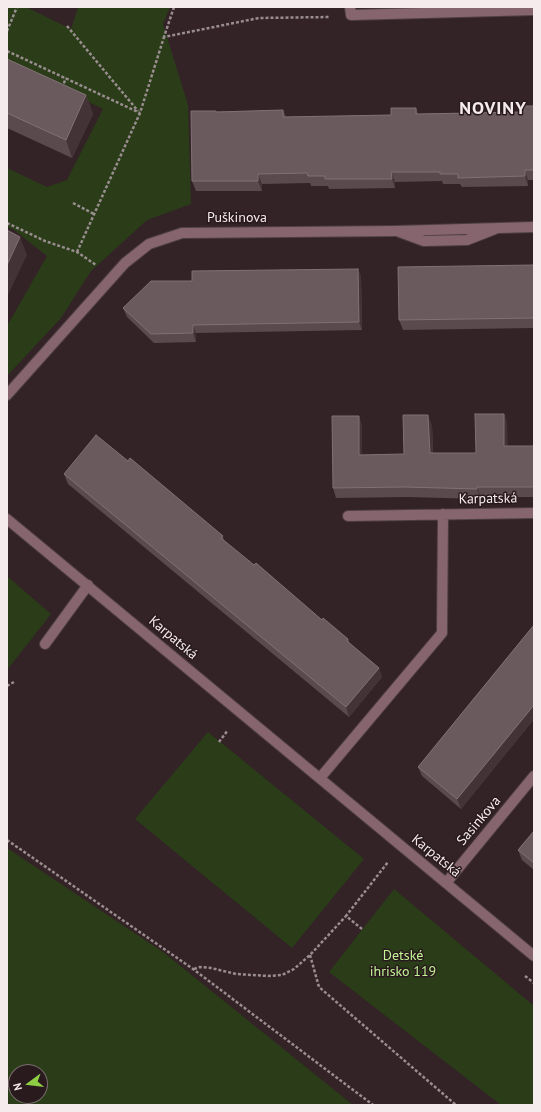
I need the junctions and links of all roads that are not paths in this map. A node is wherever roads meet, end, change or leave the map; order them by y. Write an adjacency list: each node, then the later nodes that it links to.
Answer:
1 (534, 10): 2 (street)
2 (350, 11)
3 (534, 227): 4 (street, Puškinova)
4 (7, 395)
5 (534, 513): 6 (street, Karpatská)
6 (443, 514): 7 (street, Karpatská); 12 (street, Karpatská)
7 (348, 516)
8 (7, 519): 9 (street, Karpatská)
9 (88, 585): 10 (street); 12 (street, Karpatská)
10 (45, 644)
11 (534, 776): 13 (street, Sasinkova)
12 (320, 778): 13 (street, Karpatská)
13 (446, 883): 14 (street, Karpatská)
14 (534, 956)

